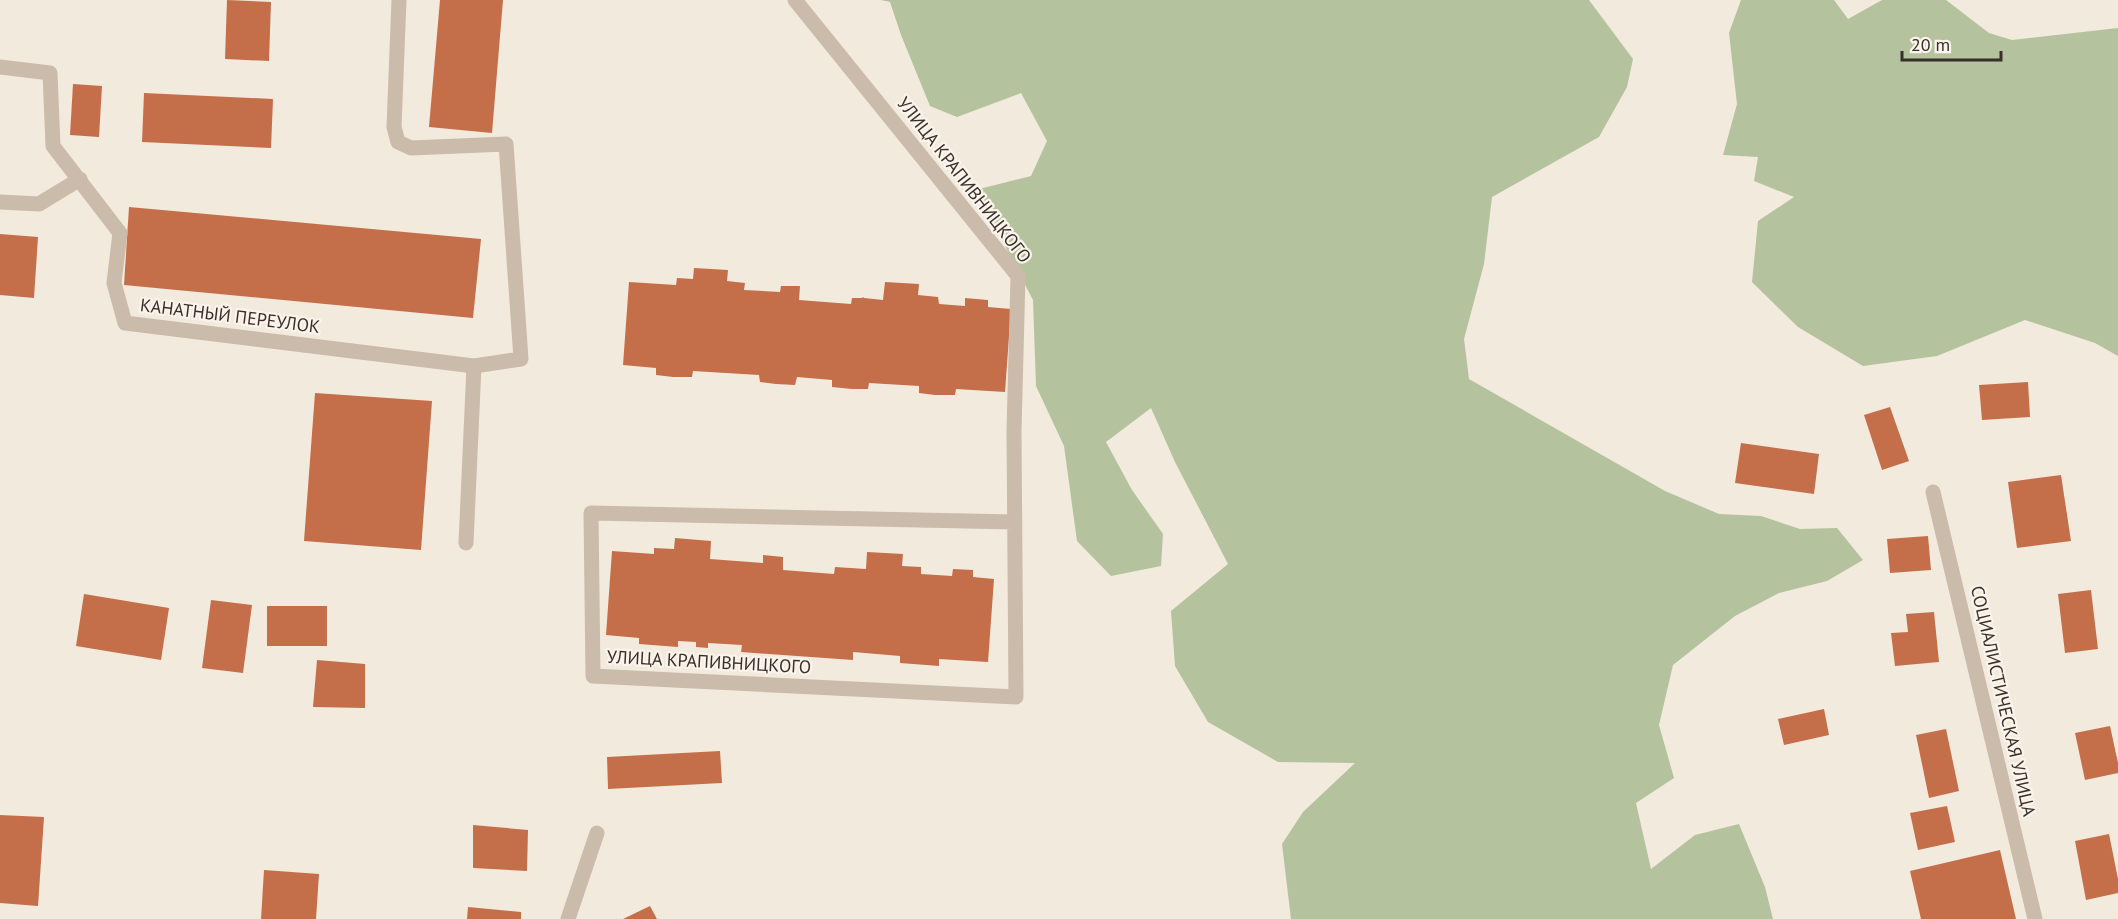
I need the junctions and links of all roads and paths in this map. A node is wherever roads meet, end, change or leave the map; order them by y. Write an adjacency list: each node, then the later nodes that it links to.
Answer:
1 (399, 0): 6 (street)
2 (795, 0): 8 (street, УЛИЦА КРАПИВНИЦКОГО)
3 (0, 67): 4 (street, КАНАТНЫЙ ПЕРЕУЛОК)
4 (80, 179): 5 (street); 6 (street, КАНАТНЫЙ ПЕРЕУЛОК)
5 (0, 202)
6 (474, 366): 9 (street)
7 (1934, 492): 12 (street, СОЦИАЛИСТИЧЕСКАЯ УЛИЦА)
8 (1015, 522): 8 (street, УЛИЦА КРАПИВНИЦКОГО)
9 (466, 543)
10 (597, 833): 11 (street)
11 (568, 919)
12 (2035, 919)

